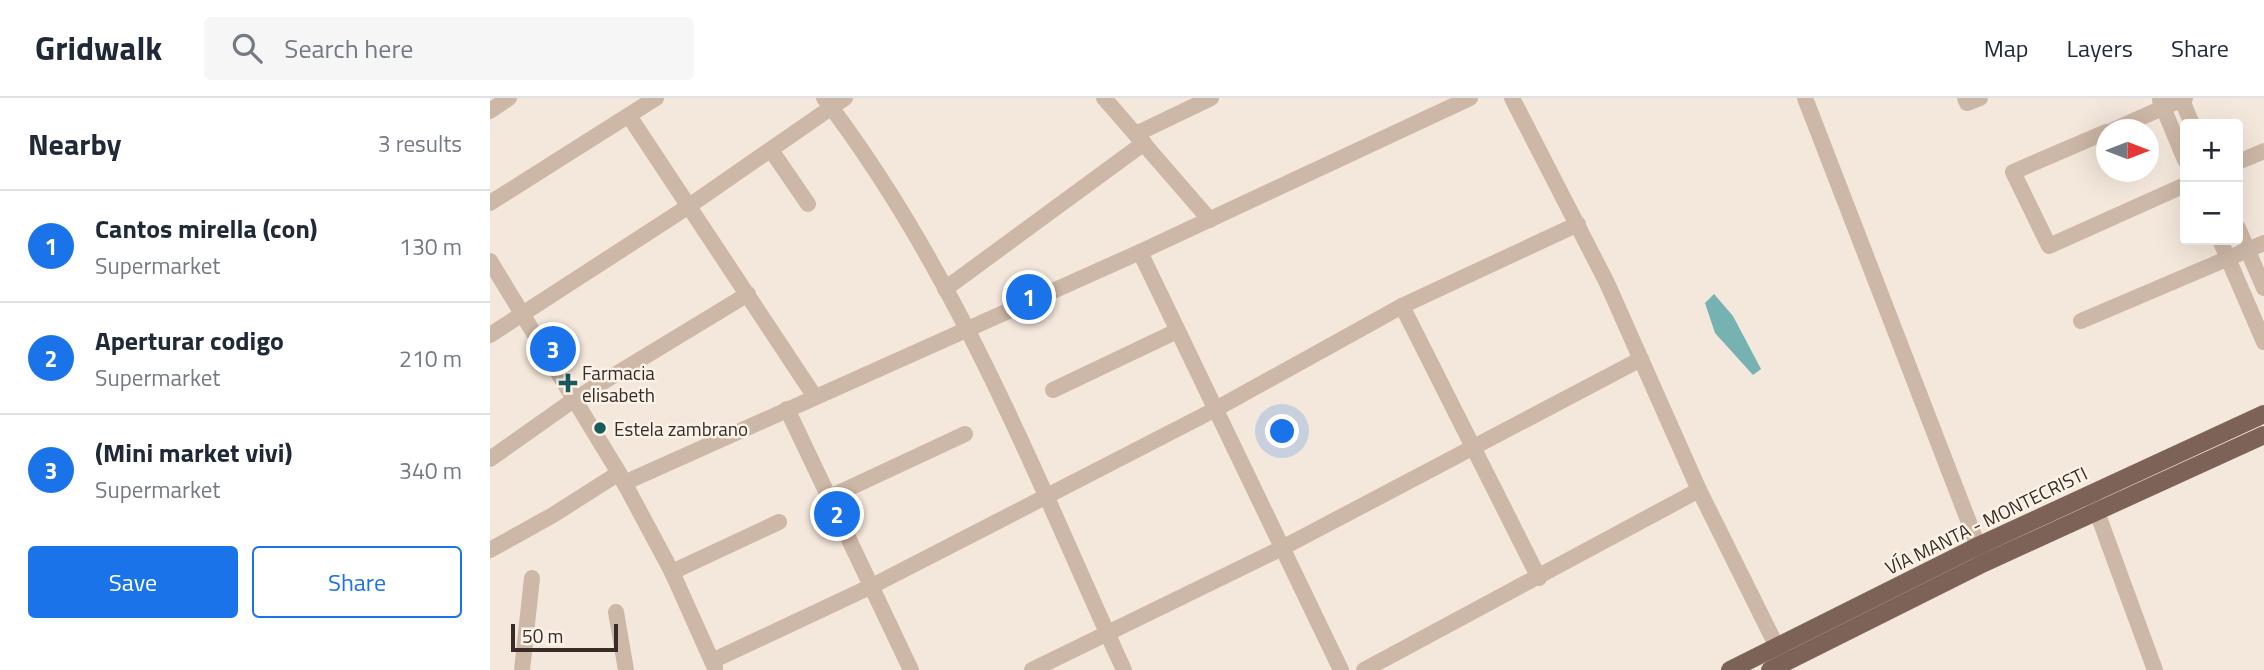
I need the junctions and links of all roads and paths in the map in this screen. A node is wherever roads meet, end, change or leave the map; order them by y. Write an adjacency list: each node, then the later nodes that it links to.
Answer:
1 (509, 98): 13 (street)
2 (656, 98): 14 (street)
3 (1104, 98): 18 (street)
4 (1211, 98): 18 (street)
5 (1470, 98): 27 (street)
6 (1512, 98): 28 (street)
7 (1805, 98): 67 (street)
8 (1965, 98): 9 (street)
9 (1980, 98)
10 (2182, 99): 12 (street); 16 (street)
11 (834, 101): 20 (street); 37 (street)
12 (2161, 103): 15 (street); 19 (street)
13 (490, 111)
14 (629, 117): 24 (street); 26 (street)
15 (2133, 119)
16 (2190, 119)
17 (2096, 136): 23 (street)
18 (1140, 139): 27 (street); 37 (street)
19 (2180, 148)
20 (771, 150): 25 (street); 26 (street)
21 (2264, 151): 22 (street)
22 (2243, 160)
23 (2180, 187)
24 (490, 204)
25 (808, 204)
26 (689, 206): 38 (street); 40 (street)
27 (1210, 220): 33 (street)
28 (1578, 224): 39 (street); 47 (street)
29 (2243, 239): 32 (street)
30 (2264, 243): 32 (street)
31 (2222, 245): 34 (street)
32 (2248, 250): 34 (street); 36 (street)
33 (1140, 252): 43 (street); 44 (street)
34 (2228, 258): 41 (street); 42 (street)
35 (490, 261): 40 (street)
36 (2264, 288)
37 (945, 289): 43 (street)
38 (748, 294): 49 (street); 50 (street)
39 (1402, 306): 52 (street); 56 (street)
40 (523, 313): 45 (street); 50 (street)
41 (2081, 321)
42 (2260, 321): 46 (street)
43 (968, 330): 49 (street); 61 (street)
44 (1177, 331): 48 (street); 52 (street)
45 (490, 335)
46 (2264, 342)
47 (1641, 359): 56 (street); 59 (street)
48 (1053, 390)
49 (814, 397): 51 (street)
50 (575, 399): 57 (street); 58 (street)
51 (787, 409): 58 (street); 62 (street)
52 (1214, 410): 61 (street); 65 (street)
53 (2264, 414): 60 (main road, VÍA MANTA - MONTECRISTI)
54 (965, 434): 62 (street)
55 (2264, 435): 63 (main road, VÍA MANTA - MONTECRISTI)
56 (1472, 449): 65 (street); 70 (street)
57 (490, 459)
58 (621, 478): 66 (street); 68 (street)
59 (1699, 490): 70 (street); 74 (street)
60 (2090, 493): 63 (street); 67 (main road, VÍA MANTA - MONTECRISTI)
61 (1047, 495): 71 (street); 73 (street)
62 (830, 497): 71 (street)
63 (2097, 511): 67 (main road, VÍA MANTA - MONTECRISTI); 85 (street)
64 (779, 522): 68 (street)
65 (1282, 548): 73 (street); 82 (street)
66 (490, 550)
67 (1981, 554): 74 (main road, VÍA MANTA - MONTECRISTI); 76 (main road, VÍA MANTA - MONTECRISTI)
68 (672, 572): 75 (street)
69 (531, 578): 77 (street)
70 (1539, 578): 83 (street)
71 (874, 585): 75 (street); 79 (street)
72 (616, 612): 78 (street)
73 (1107, 632): 80 (street); 81 (street)
74 (1777, 644): 76 (street); 84 (main road, VÍA MANTA - MONTECRISTI)
75 (714, 666)
76 (1778, 666)
77 (522, 670)
78 (626, 670)
79 (911, 670)
80 (1032, 670)
81 (1124, 670)
82 (1341, 670)
83 (1364, 670)
84 (1730, 670)
85 (2155, 670)

